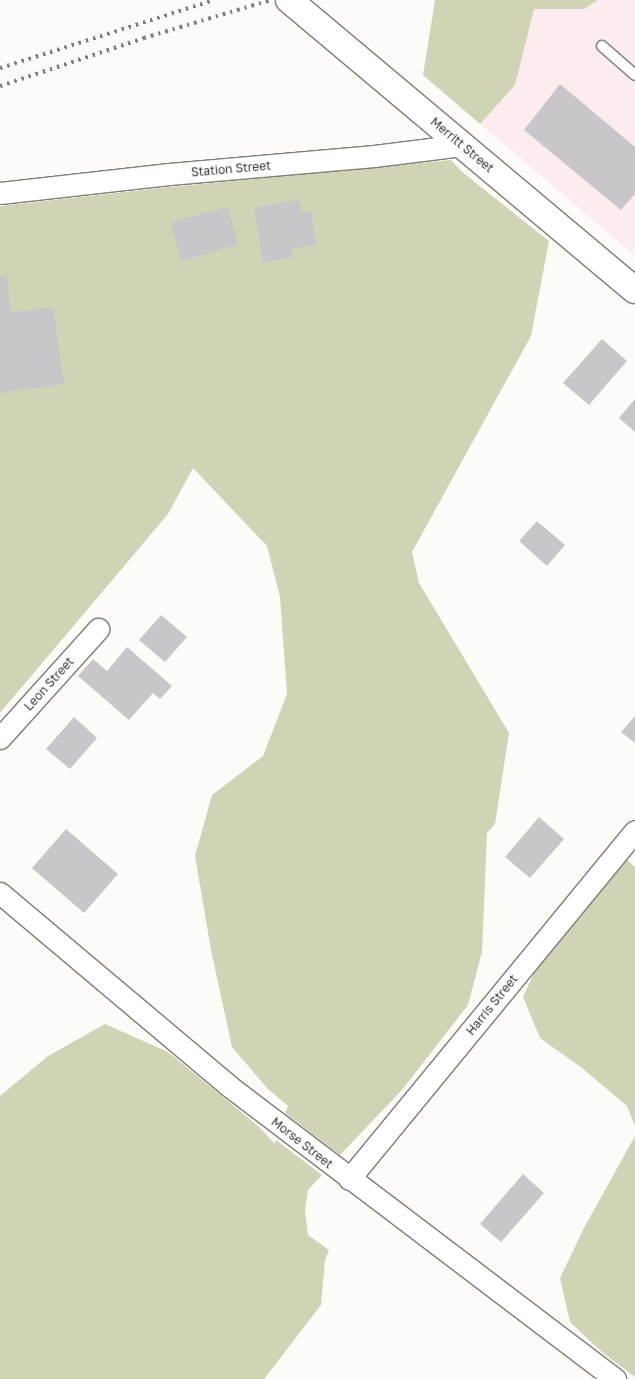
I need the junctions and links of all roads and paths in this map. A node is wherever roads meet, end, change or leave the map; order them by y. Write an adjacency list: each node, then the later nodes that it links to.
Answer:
1 (289, 0): 4 (street, Merritt Street)
2 (602, 46): 3 (lane)
3 (635, 75)
4 (462, 145): 5 (street, Station Street); 6 (street, Merritt Street)
5 (0, 193)
6 (635, 290)
7 (98, 629): 8 (street, Leon Street)
8 (0, 738)
9 (632, 840): 11 (street, Harris Street)
10 (0, 893): 11 (street, Morse Street)
11 (349, 1179): 12 (street, Morse Street)
12 (615, 1379)

